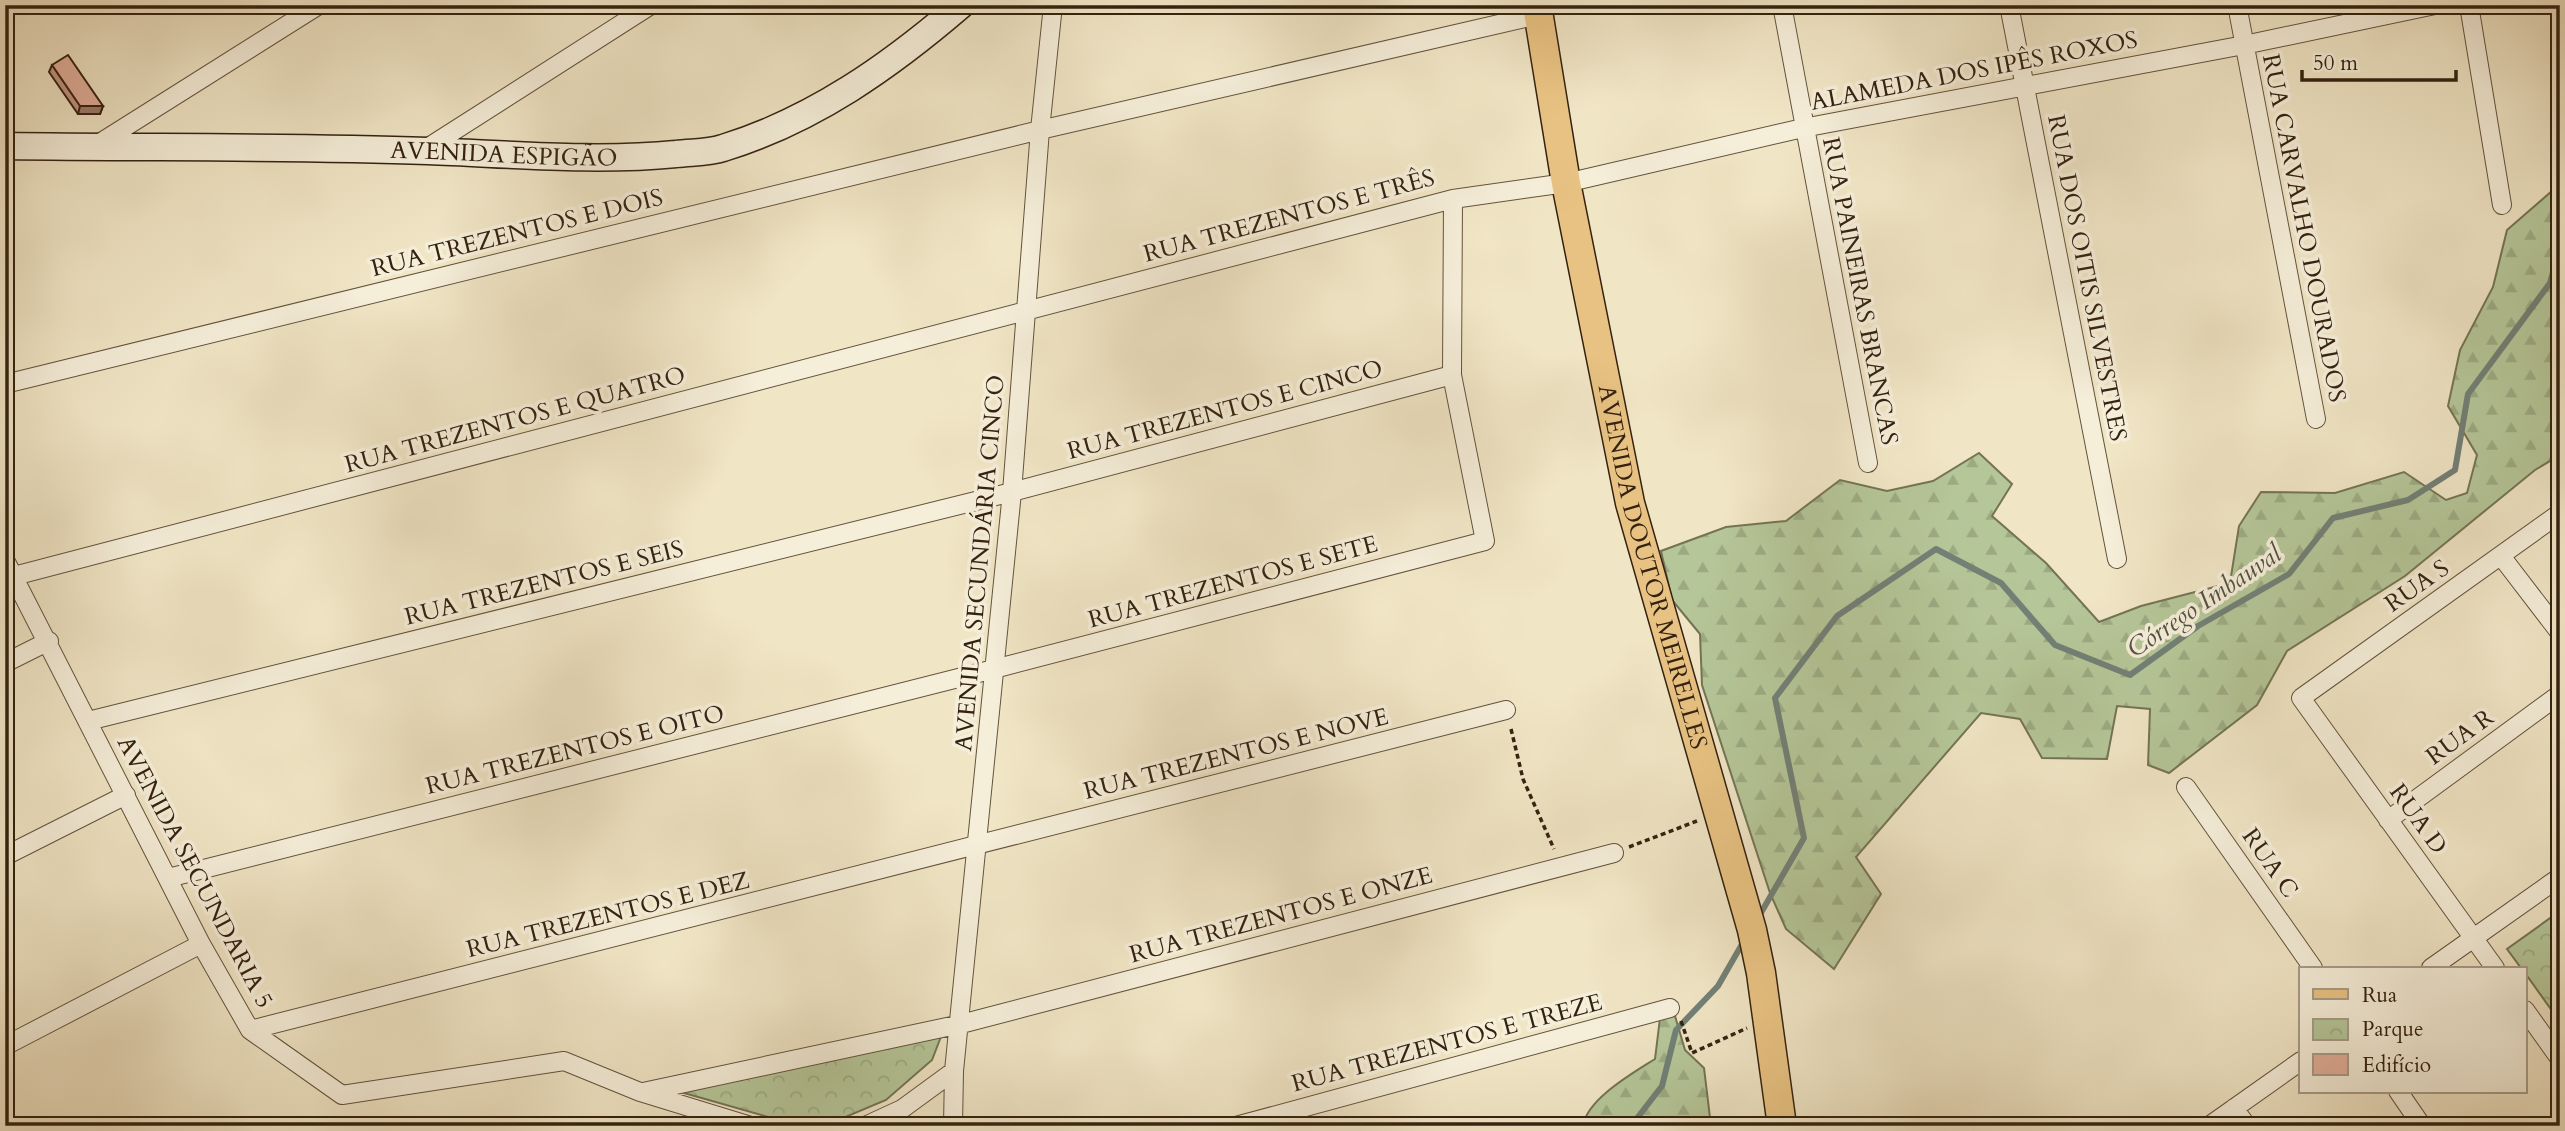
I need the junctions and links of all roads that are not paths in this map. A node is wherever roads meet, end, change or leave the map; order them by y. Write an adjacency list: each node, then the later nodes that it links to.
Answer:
1 (319, 5): 16 (street)
2 (651, 5): 17 (street)
3 (961, 5): 17 (street, AVENIDA ESPIGÃO)
4 (1053, 5): 14 (street, AVENIDA SECUNDÁRIA CINCO)
5 (1782, 5): 13 (street, RUA PAINEIRAS BRANCAS)
6 (2009, 5): 12 (street, RUA DOS OITIS SILVESTRES)
7 (2237, 5): 11 (street, RUA CARVALHO DOURADOS)
8 (2435, 5): 11 (street, ALAMEDA DOS IPÊS ROXOS)
9 (2469, 5): 20 (street)
10 (1537, 10): 14 (street, RUA TREZENTOS E DOIS); 18 (main road, AVENIDA DOUTOR MEIRELLES)
11 (2244, 45): 12 (street, ALAMEDA DOS IPÊS ROXOS); 24 (street, RUA CARVALHO DOURADOS)
12 (2024, 85): 13 (street, ALAMEDA DOS IPÊS ROXOS); 29 (street, RUA DOS OITIS SILVESTRES)
13 (1803, 128): 18 (street, ALAMEDA DOS IPÊS ROXOS); 25 (street, RUA PAINEIRAS BRANCAS)
14 (1040, 130): 21 (street, AVENIDA SECUNDÁRIA CINCO); 23 (street, RUA TREZENTOS E DOIS)
15 (5, 146): 16 (street, AVENIDA ESPIGÃO)
16 (95, 146): 17 (street, AVENIDA ESPIGÃO)
17 (423, 150)
18 (1566, 183): 19 (street, RUA TREZENTOS E TRÊS); 68 (main road, AVENIDA DOUTOR MEIRELLES)
19 (1453, 199): 21 (street, RUA TREZENTOS E TRÊS); 22 (street)
20 (2502, 205)
21 (1028, 310): 26 (street, AVENIDA SECUNDÁRIA CINCO); 31 (street, RUA TREZENTOS E QUATRO)
22 (1452, 375): 26 (street, RUA TREZENTOS E CINCO); 35 (street, RUA TREZENTOS E SETE)
23 (5, 384)
24 (2316, 419)
25 (1868, 463)
26 (1012, 492): 35 (street, AVENIDA SECUNDÁRIA CINCO); 39 (street, RUA TREZENTOS E SEIS)
27 (2560, 513): 28 (street, RUA S)
28 (2501, 556): 32 (street); 37 (street, RUA S)
29 (2117, 559)
30 (5, 560): 31 (street, AVENIDA SECUNDARIA 5)
31 (14, 576): 33 (street, AVENIDA SECUNDARIA 5)
32 (2560, 634)
33 (49, 641): 34 (street); 39 (street, AVENIDA SECUNDARIA 5)
34 (5, 663)
35 (994, 669): 43 (street, AVENIDA SECUNDÁRIA CINCO); 47 (street, RUA TREZENTOS E OITO)
36 (2560, 695): 42 (street, RUA R)
37 (2301, 698): 42 (street, RUA D)
38 (1506, 710): 43 (street, RUA TREZENTOS E NOVE)
39 (88, 720): 41 (street, AVENIDA SECUNDARIA 5)
40 (2186, 787): 50 (street, RUA C)
41 (126, 795): 45 (street); 47 (street, AVENIDA SECUNDARIA 5)
42 (2388, 820): 48 (street, RUA D)
43 (977, 846): 55 (street, AVENIDA SECUNDÁRIA CINCO); 56 (street, RUA TREZENTOS E DEZ)
44 (1614, 853): 55 (street, RUA TREZENTOS E ONZE)
45 (5, 856)
46 (2560, 877): 48 (street)
47 (168, 878): 49 (street, AVENIDA SECUNDARIA 5)
48 (2473, 938): 51 (street); 52 (street, RUA D)
49 (201, 943): 56 (street, AVENIDA SECUNDARIA 5); 57 (street)
50 (2312, 967)
51 (2432, 967)
52 (2494, 967)
53 (1674, 1011): 67 (street, RUA TREZENTOS E TREZE)
54 (2526, 1011): 58 (street)
55 (961, 1024): 60 (street, AVENIDA SECUNDÁRIA CINCO); 61 (street, RUA TREZENTOS E ONZE)
56 (250, 1030): 61 (street, AVENIDA SECUNDARIA 5)
57 (5, 1046)
58 (2560, 1059)
59 (2299, 1061): 63 (street)
60 (954, 1071): 65 (street); 66 (street, AVENIDA SECUNDÁRIA CINCO)
61 (640, 1092): 64 (street, AVENIDA SECUNDARIA 5)
62 (2399, 1092): 71 (street)
63 (2234, 1108): 69 (street); 70 (street)
64 (751, 1126)
65 (865, 1126)
66 (953, 1126)
67 (1236, 1126)
68 (1782, 1126)
69 (2209, 1126)
70 (2246, 1126)
71 (2422, 1126)

